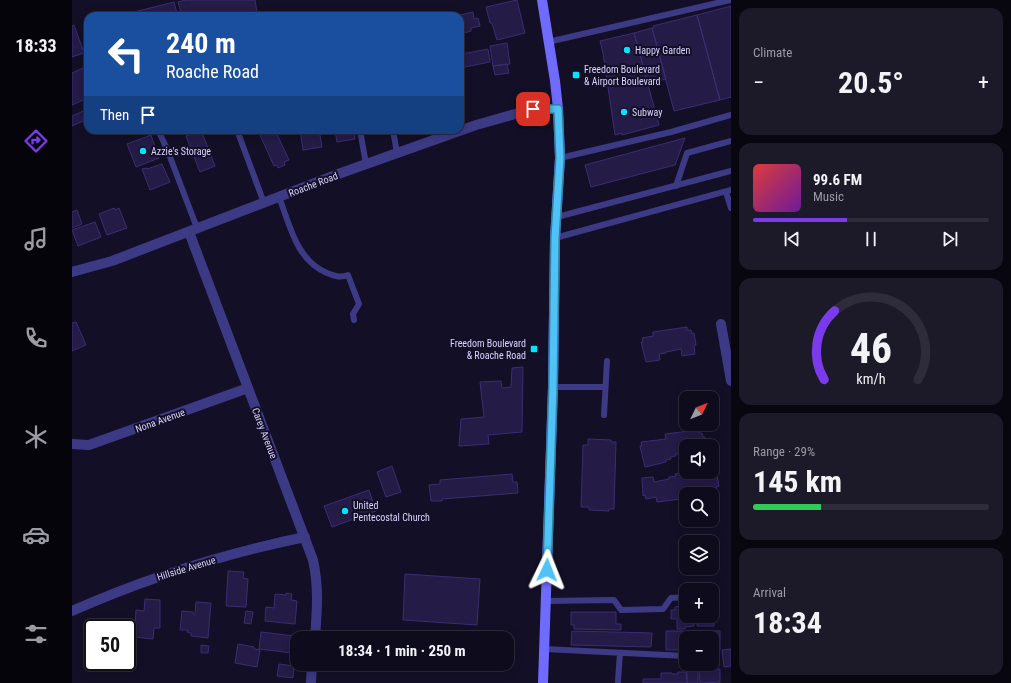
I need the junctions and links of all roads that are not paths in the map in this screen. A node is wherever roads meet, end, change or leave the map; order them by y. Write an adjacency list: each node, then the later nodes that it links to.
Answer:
1 (542, 0): 3 (main road)
2 (730, 0): 3 (lane)
3 (548, 42): 4 (main road)
4 (558, 109): 6 (street, Roache Road); 14 (main road)
5 (731, 115): 14 (lane)
6 (464, 130)
7 (160, 134): 23 (lane)
8 (238, 134): 20 (lane)
9 (361, 134): 15 (lane)
10 (394, 134): 13 (lane)
11 (453, 134): 13 (street, Roache Road)
12 (731, 141): 17 (lane)
13 (397, 153): 15 (street, Roache Road)
14 (560, 158): 22 (main road)
15 (366, 164): 19 (street, Roache Road)
16 (731, 171): 17 (lane)
17 (676, 186): 22 (lane)
18 (728, 191): 21 (lane); 24 (lane)
19 (280, 197): 20 (street, Roache Road); 26 (lane)
20 (264, 203): 23 (street, Roache Road)
21 (731, 208)
22 (557, 217): 24 (main road)
23 (193, 230): 25 (street, Roache Road); 32 (street, Carey Avenue)
24 (555, 238): 30 (main road)
25 (72, 272)
26 (354, 320)
27 (721, 324): 29 (street)
28 (607, 361): 31 (lane)
29 (731, 381)
30 (553, 387): 31 (lane); 37 (main road)
31 (606, 387): 33 (lane)
32 (248, 388): 34 (street, Nona Avenue); 35 (street, Carey Avenue)
33 (604, 416)
34 (72, 444)
35 (305, 537): 38 (street, Hillside Avenue); 39 (street, Carey Avenue)
36 (679, 597): 37 (lane)
37 (546, 601): 40 (main road)
38 (72, 612)
39 (316, 631)
40 (544, 649): 41 (lane); 46 (main road)
41 (620, 653): 42 (lane); 44 (lane)
42 (679, 656)
43 (312, 671): 45 (street)
44 (618, 681)
45 (311, 683)
46 (543, 683)

